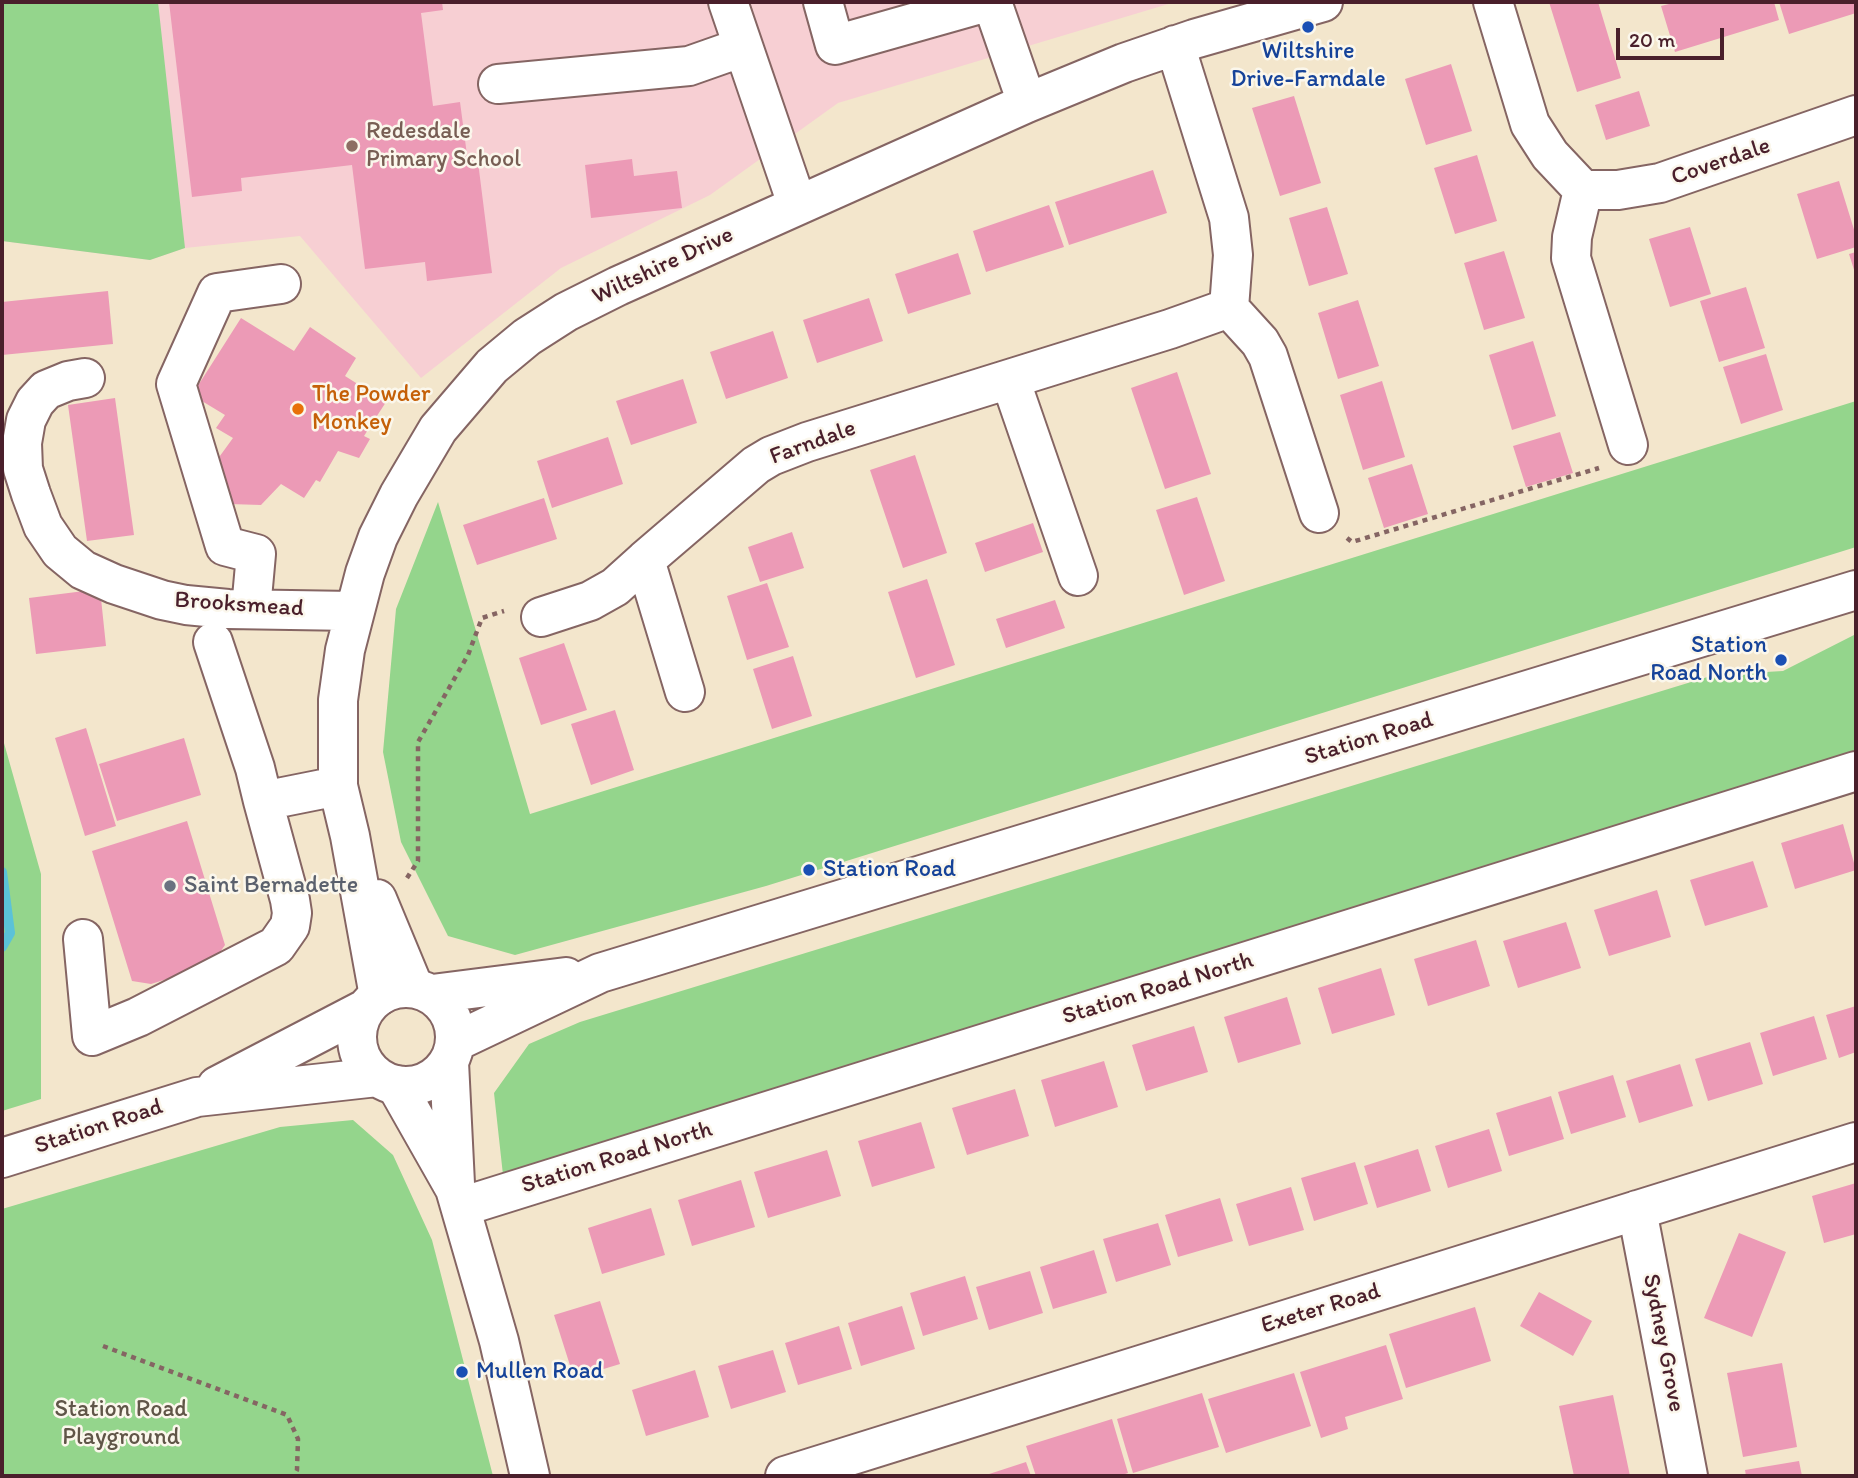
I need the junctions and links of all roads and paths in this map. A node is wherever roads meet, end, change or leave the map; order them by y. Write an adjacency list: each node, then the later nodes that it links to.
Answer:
1 (728, 2): 7 (street)
2 (823, 2): 3 (street)
3 (989, 2): 9 (street)
4 (1323, 2): 6 (street, Wiltshire Drive)
5 (1493, 2): 11 (street)
6 (1175, 46): 9 (street, Wiltshire Drive); 14 (street)
7 (743, 47): 8 (street); 12 (street)
8 (498, 84)
9 (1027, 103): 12 (street, Wiltshire Drive)
10 (1856, 116): 11 (street, Coverdale)
11 (1583, 190): 17 (street)
12 (797, 204): 23 (street, Wiltshire Drive)
13 (281, 284): 22 (street)
14 (1229, 308): 16 (street, Farndale); 18 (street)
15 (85, 378): 22 (street, Brooksmead)
16 (1010, 379): 19 (street, Farndale); 20 (street)
17 (1628, 445): 18 (path)
18 (1319, 513)
19 (645, 561): 24 (street, Farndale); 26 (street)
20 (1078, 576)
21 (1856, 590): 33 (street, Station Road)
22 (251, 609): 23 (street, Brooksmead)
23 (353, 611): 28 (street, Wiltshire Drive)
24 (541, 617): 31 (path)
25 (213, 642): 29 (street)
26 (685, 692)
27 (1856, 771): 40 (street, Station Road North)
28 (338, 786): 29 (street); 30 (street, Wiltshire Drive)
29 (263, 801): 32 (street)
30 (350, 836): 31 (street, Wiltshire Drive); 34 (street, Wiltshire Drive)
31 (383, 914): 34 (street, Wiltshire Drive)
32 (83, 939)
33 (600, 973): 34 (street, Station Road); 35 (street, Station Road)
34 (398, 997): 35 (street); 36 (street); 37 (street, Station Road)
35 (452, 1052): 36 (street); 40 (street)
36 (387, 1081): 37 (street, Station Road); 40 (street)
37 (197, 1097): 39 (street, Station Road)
38 (1856, 1142): 41 (street, Exeter Road)
39 (2, 1158)
40 (458, 1198): 44 (street)
41 (1637, 1210): 45 (street, Exeter Road); 46 (street, Sydney Grove)
42 (103, 1346): 43 (path)
43 (294, 1476)
44 (530, 1476)
45 (785, 1476)
46 (1688, 1476)

